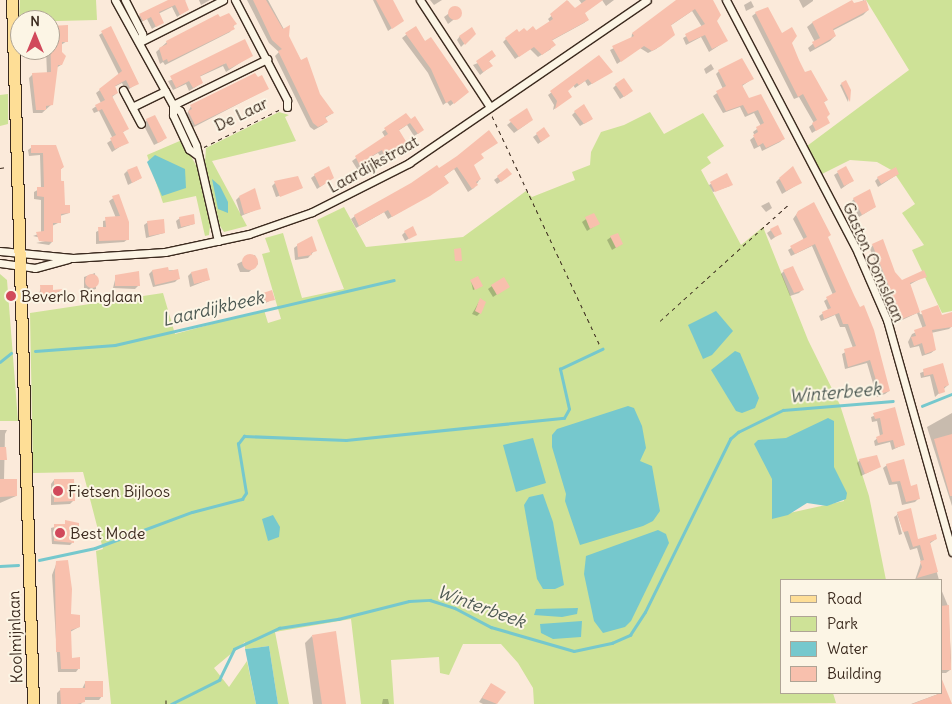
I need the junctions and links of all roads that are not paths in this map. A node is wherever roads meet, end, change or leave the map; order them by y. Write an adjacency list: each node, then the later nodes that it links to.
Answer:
1 (12, 0): 20 (main road, Koolmijnlaan)
2 (115, 0): 9 (street)
3 (125, 0): 9 (street)
4 (223, 0): 9 (street)
5 (235, 0): 10 (street, De Laar)
6 (420, 0): 16 (street)
7 (647, 0): 16 (street, Laardijkstraat)
8 (726, 0): 24 (street, Gaston Oomslaan)
9 (140, 42): 12 (street)
10 (267, 59): 13 (street); 14 (street, De Laar)
11 (123, 90): 15 (street)
12 (164, 91): 13 (street); 15 (street)
13 (173, 105): 18 (street)
14 (287, 106)
15 (132, 107): 17 (street)
16 (489, 107): 18 (street, Laardijkstraat)
17 (140, 124)
18 (218, 241): 21 (street, Laardijkstraat)
19 (0, 251): 20 (street, Laardijkstraat)
20 (20, 252): 21 (street, Laardijkstraat); 23 (main road, Koolmijnlaan)
21 (73, 258): 23 (street, Laardijkstraat)
22 (0, 263): 23 (street, Laardijkstraat)
23 (20, 268): 25 (main road, Koolmijnlaan)
24 (952, 552)
25 (33, 704)

